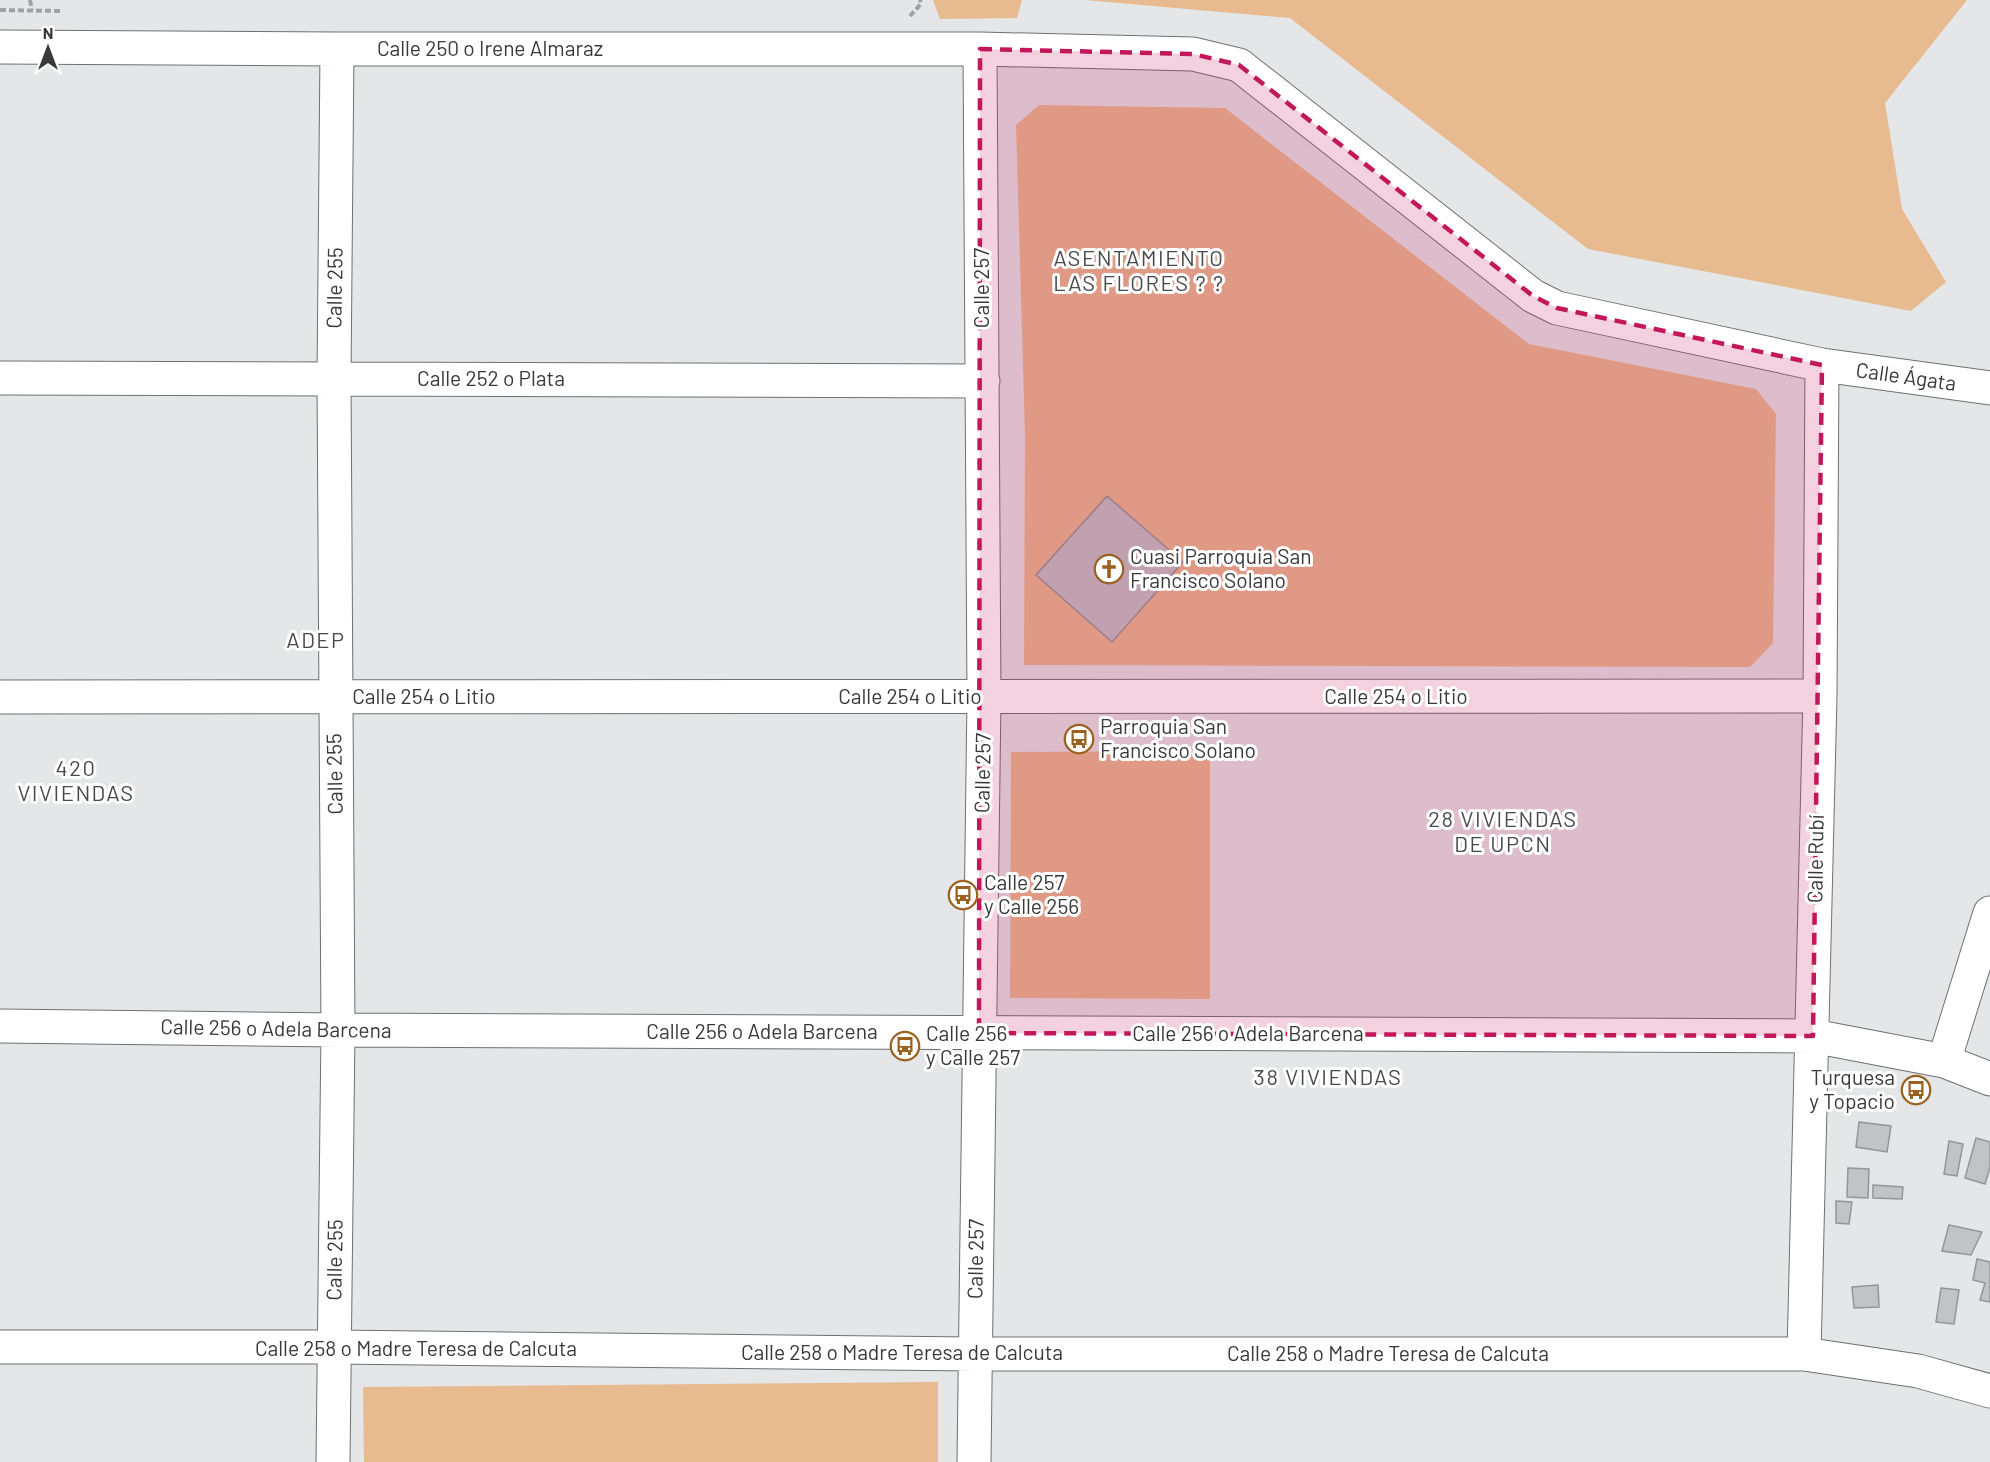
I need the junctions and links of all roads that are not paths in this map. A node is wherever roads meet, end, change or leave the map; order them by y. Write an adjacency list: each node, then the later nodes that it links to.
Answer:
1 (0, 47): 3 (street, Calle 250 o Irene Almaraz)
2 (980, 49): 3 (street, Calle 250 o Irene Almaraz); 4 (street, Calle 250 o Irene Almaraz); 7 (street, Calle 257)
3 (337, 50): 6 (street, Calle 255)
4 (1822, 365): 8 (street, Calle Ágata); 9 (street, Calle Rubí)
5 (0, 378): 6 (street, Calle 252 o Plata)
6 (334, 379): 7 (street, Calle 252 o Plata); 12 (street, Calle 255)
7 (982, 381): 11 (street, Calle 257)
8 (1990, 388)
9 (1820, 696): 11 (street, Calle 254 o Litio); 17 (street, Calle Rubí)
10 (0, 697): 12 (street, Calle 254 o Litio)
11 (984, 697): 12 (street, Calle 254 o Litio); 16 (street, Calle 257)
12 (335, 698): 15 (street, Calle 255)
13 (1990, 913): 18 (street)
14 (0, 1026): 15 (street, Calle 256 o Adela Barcena)
15 (338, 1030): 16 (street, Calle 256 o Adela Barcena); 21 (street, Calle 255)
16 (980, 1033): 17 (street, Calle 256 o Adela Barcena); 22 (street, Calle 257)
17 (1813, 1036): 18 (street, Calle 256 o Adela Barcena); 23 (street, Calle Rubí)
18 (1944, 1061): 19 (street, Calle 256 o Adela Barcena)
19 (1990, 1079)
20 (0, 1347): 21 (street, Calle 258 o Madre Teresa de Calcuta)
21 (334, 1347): 22 (street, Calle 258 o Madre Teresa de Calcuta); 25 (street, Calle 255)
22 (974, 1354): 23 (street, Calle 258 o Madre Teresa de Calcuta); 26 (street, Calle 257)
23 (1804, 1354): 24 (street, Calle 258 o Madre Teresa de Calcuta)
24 (1990, 1391)
25 (333, 1462)
26 (974, 1462)

